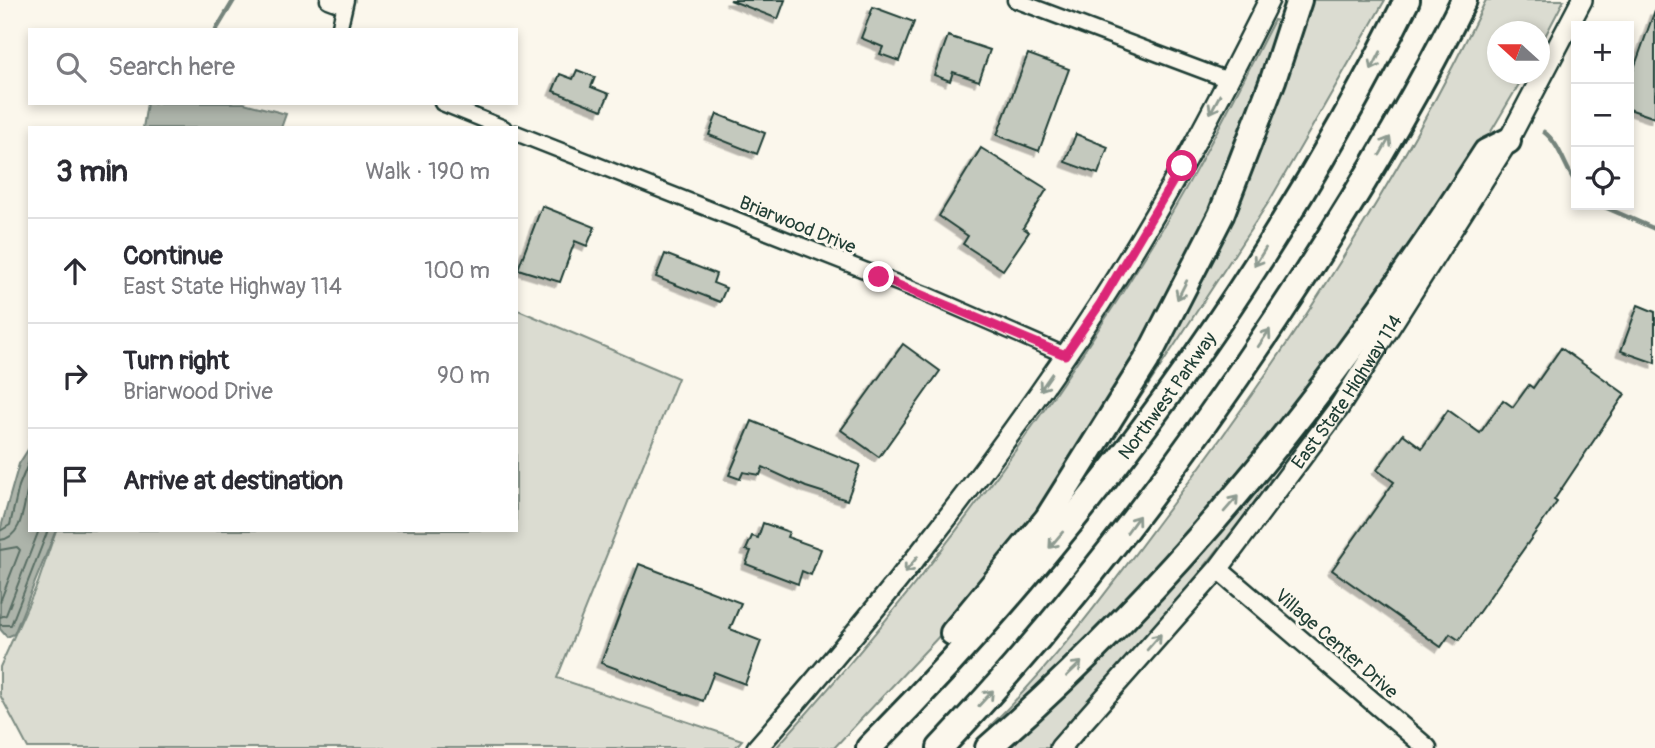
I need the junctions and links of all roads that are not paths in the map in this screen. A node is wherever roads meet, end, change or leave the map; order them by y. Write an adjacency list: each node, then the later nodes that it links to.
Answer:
1 (328, 0): 8 (street)
2 (1016, 0): 10 (street)
3 (1269, 0): 10 (main road)
4 (1299, 0): 17 (highway, one-way to 17)
5 (1407, 0): 17 (highway, Northwest Parkway, one-way to 17)
6 (1465, 0): 20 (highway, one-way to 6)
7 (1582, 0): 14 (main road, East State Highway 114)
8 (345, 3): 9 (street)
9 (339, 28)
10 (1228, 80): 15 (main road, one-way to 15)
11 (447, 105): 12 (street)
12 (499, 126)
13 (518, 134): 15 (street, Briarwood Drive)
14 (1508, 141): 16 (main road, East State Highway 114); 21 (highway, one-way to 14)
15 (1065, 355): 18 (main road, one-way to 18)
16 (1218, 569): 22 (main road, East State Highway 114, one-way to 16); 23 (street, Village Center Drive)
17 (903, 714): 19 (highway, Northwest Parkway)
18 (757, 748)
19 (869, 748)
20 (940, 748)
21 (988, 748)
22 (1060, 748)
23 (1427, 748)

